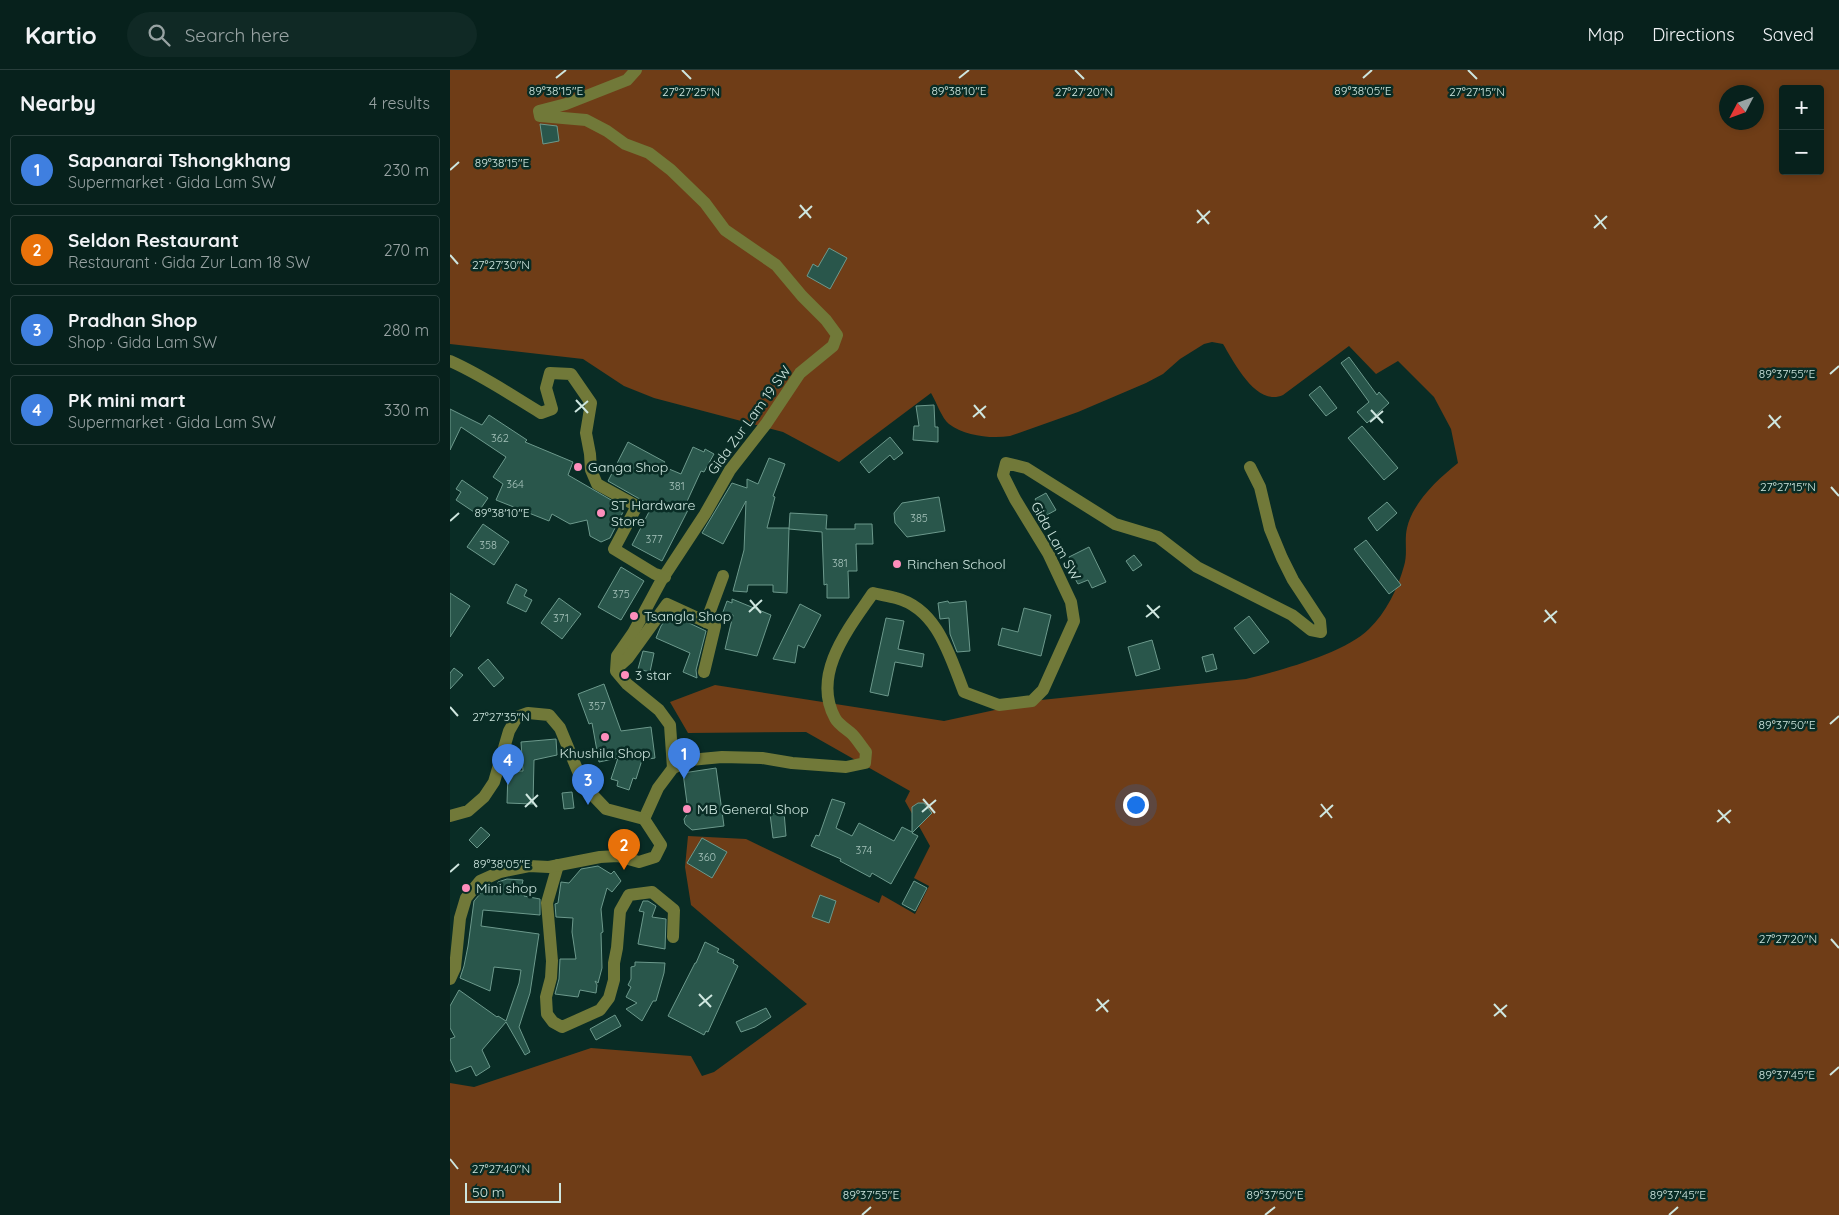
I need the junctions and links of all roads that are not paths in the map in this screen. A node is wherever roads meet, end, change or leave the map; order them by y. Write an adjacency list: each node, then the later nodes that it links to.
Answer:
1 (636, 70): 5 (street, Gida Zur Lam 19 SW)
2 (450, 361): 5 (street)
3 (1250, 466): 9 (street, Gida Lam SW)
4 (724, 576): 6 (street)
5 (665, 577): 7 (street, Gida Zur Lam 19 SW)
6 (706, 622): 7 (street); 8 (street)
7 (617, 668): 9 (street)
8 (704, 672)
9 (673, 768): 11 (street)
10 (450, 816): 11 (street)
11 (644, 820): 12 (street)
12 (558, 865): 13 (street); 14 (street)
13 (673, 937)
14 (450, 979)

